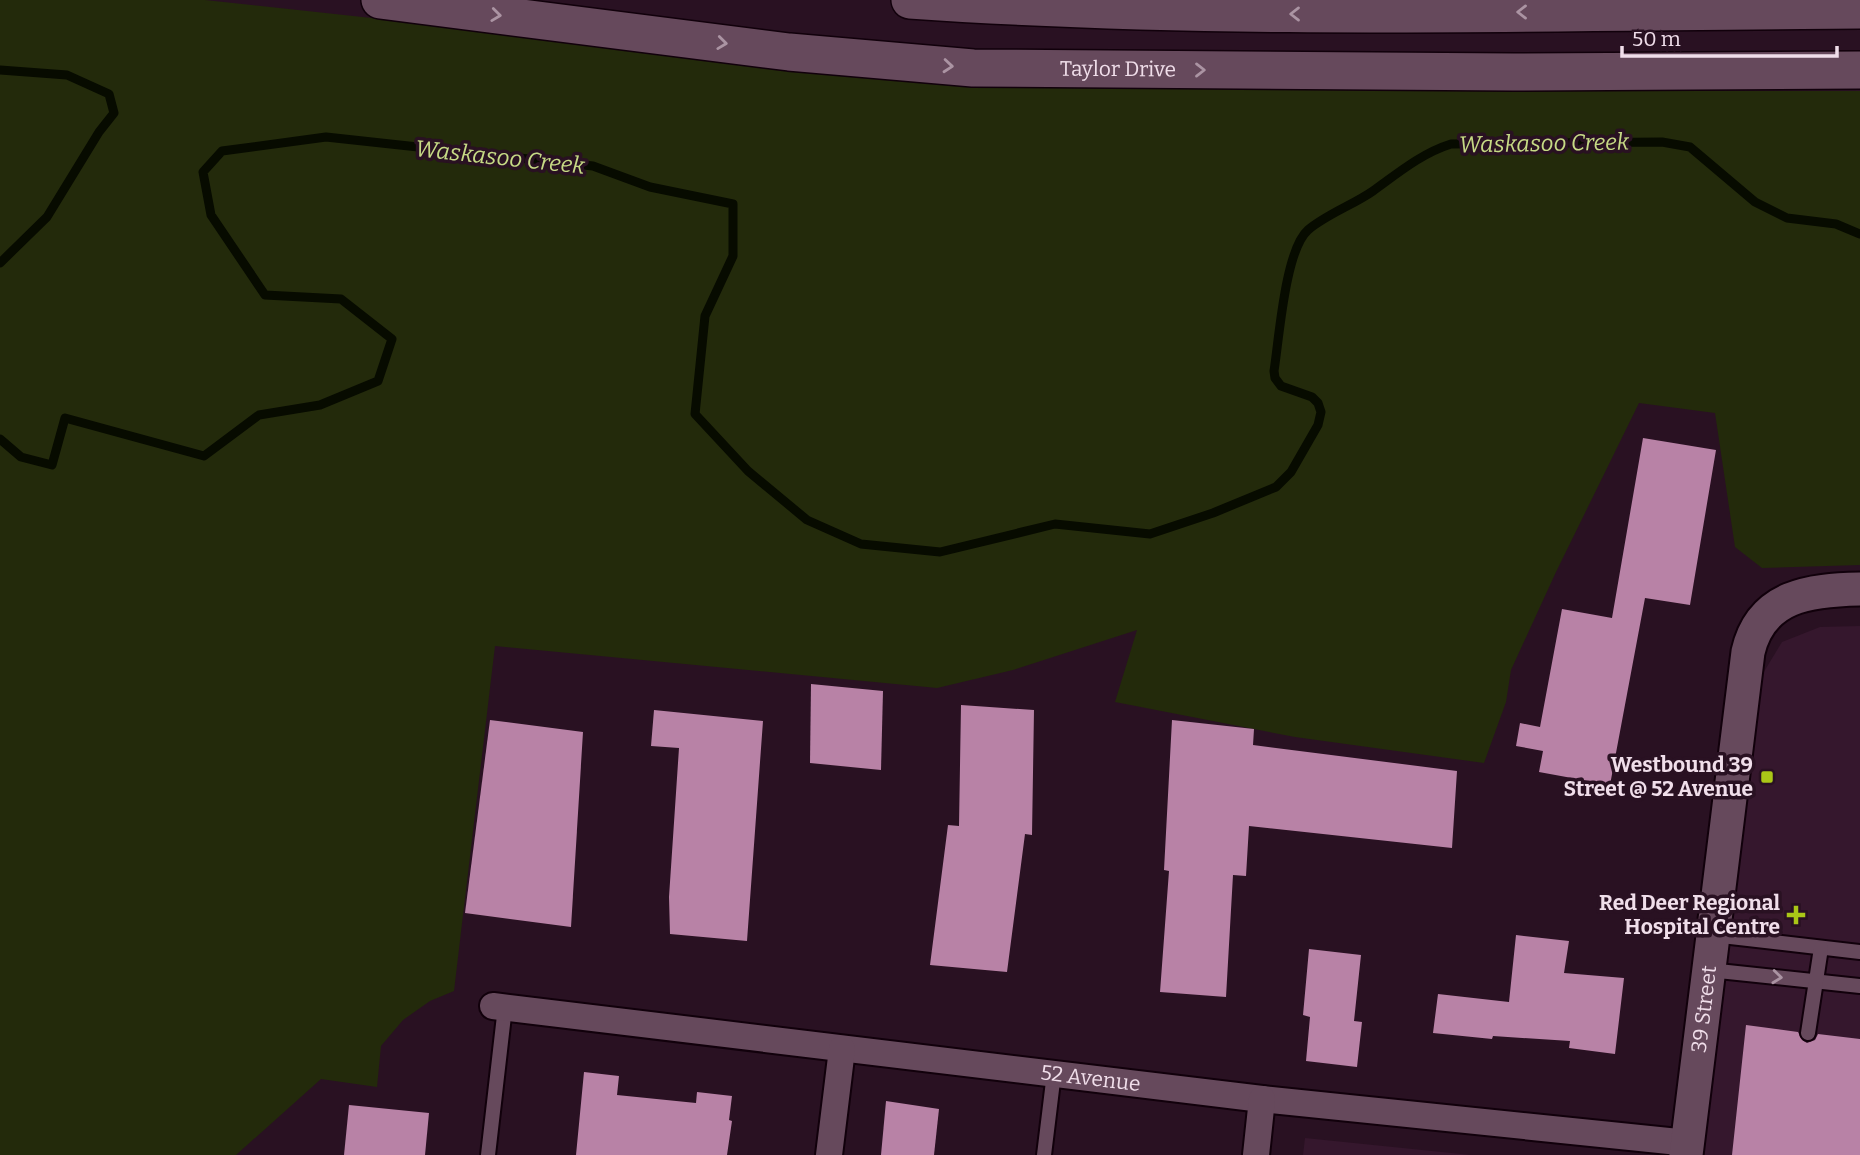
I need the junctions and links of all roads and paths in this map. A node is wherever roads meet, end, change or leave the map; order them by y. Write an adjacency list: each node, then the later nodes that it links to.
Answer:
1 (380, 0): 4 (main road, Taylor Drive, one-way to 4)
2 (910, 0): 3 (main road, one-way to 2)
3 (1860, 10)
4 (1860, 70)
5 (1860, 589): 6 (street, 39 Street)
6 (1713, 935): 7 (lane); 9 (street, 39 Street)
7 (1821, 948): 8 (lane); 10 (lane)
8 (1860, 952)
9 (1709, 970): 10 (lane, one-way to 10); 17 (street, 39 Street)
10 (1816, 981): 11 (lane); 13 (lane)
11 (1860, 986)
12 (499, 1007): 14 (street, 52 Avenue); 18 (lane)
13 (1808, 1033)
14 (842, 1049): 15 (street, 52 Avenue); 19 (street)
15 (1054, 1073): 16 (street, 52 Avenue); 20 (lane)
16 (1262, 1099): 17 (street, 52 Avenue); 21 (street)
17 (1687, 1149)
18 (488, 1155)
19 (829, 1155)
20 (1044, 1155)
21 (1256, 1155)

